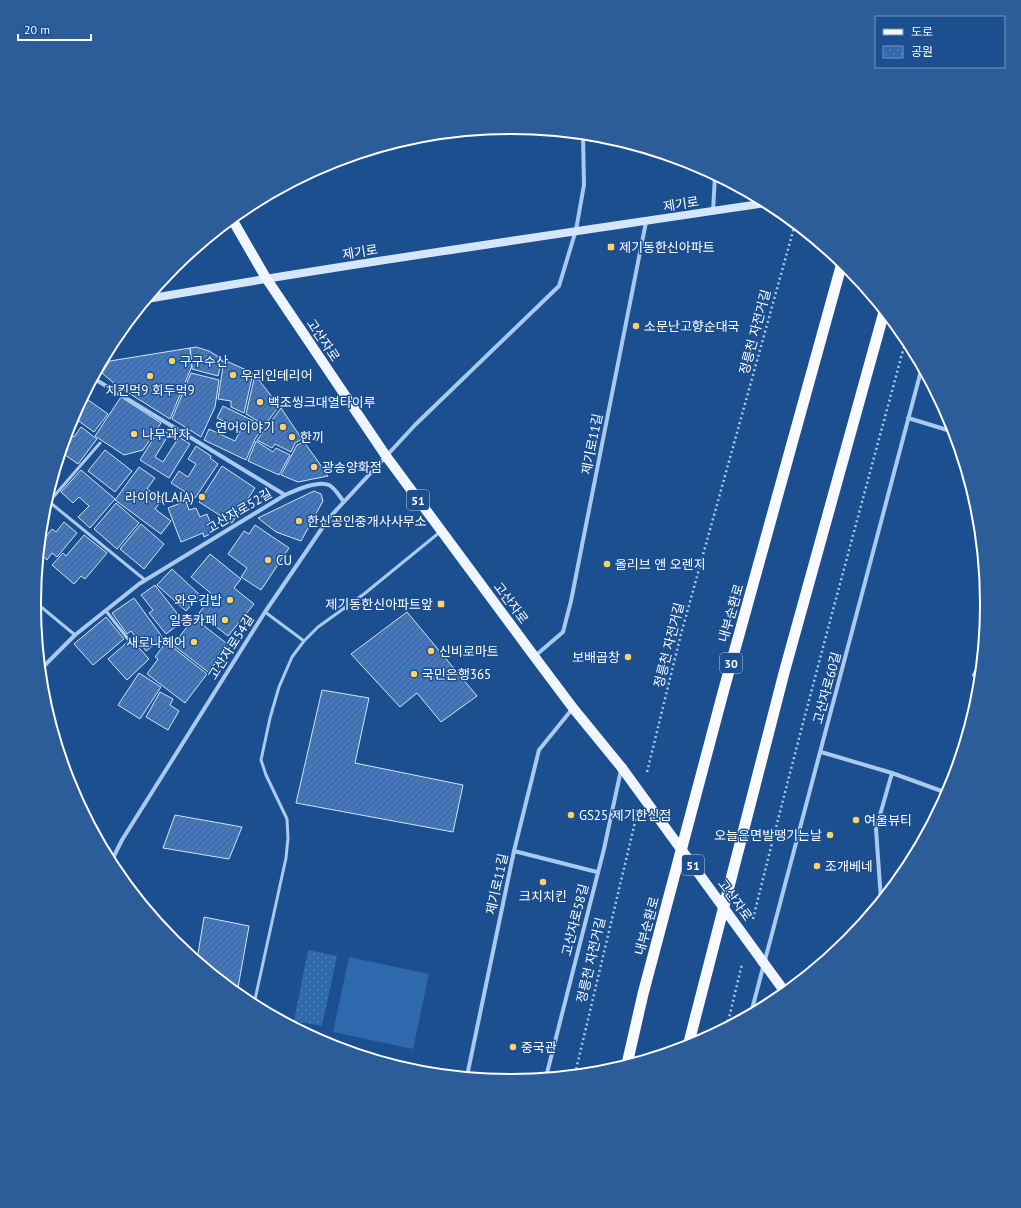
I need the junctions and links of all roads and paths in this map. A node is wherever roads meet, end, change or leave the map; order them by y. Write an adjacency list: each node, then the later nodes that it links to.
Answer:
1 (583, 141): 7 (street)
2 (715, 182): 4 (street)
3 (756, 204): 4 (main road, 제기로)
4 (713, 211): 5 (main road, 제기로)
5 (646, 222): 7 (main road, 제기로); 32 (street, 제기로11길)
6 (235, 225): 10 (main road, 고산자로 / 51)
7 (576, 230): 10 (main road, 제기로); 19 (street)
8 (793, 230): 38 (path, 정릉천 자전거길)
9 (840, 270): 53 (highway, 내부순환로 / 30, bridge)
10 (266, 278): 11 (main road, 제기로); 19 (main road, 고산자로 / 51)
11 (155, 298)
12 (883, 317): 52 (highway, bridge)
13 (904, 347): 45 (path)
14 (920, 374): 16 (street, 고산자로60길)
15 (98, 380): 21 (street)
16 (908, 418): 17 (street); 35 (street, 고산자로60길)
17 (946, 430)
18 (100, 443): 20 (lane)
19 (386, 456): 22 (street, 고산자로54길); 24 (main road, 고산자로 / 51)
20 (54, 494)
21 (285, 495): 22 (street, 고산자로52길); 25 (street, 고산자로52길)
22 (344, 502): 28 (street, 고산자로54길)
23 (52, 504): 25 (lane)
24 (441, 531): 31 (lane); 32 (main road, 고산자로 / 51)
25 (146, 580): 27 (street, 고산자로52길)
26 (41, 607): 29 (lane)
27 (106, 611): 29 (street, 고산자로52길); 30 (lane)
28 (265, 612): 31 (lane); 42 (street, 고산자로54길)
29 (75, 635): 33 (street, 고산자로52길)
30 (128, 639)
31 (304, 641): 49 (lane)
32 (534, 656): 34 (main road, 고산자로 / 51)
33 (45, 665)
34 (573, 708): 36 (main road, 고산자로 / 51); 41 (street, 제기로11길)
35 (821, 752): 37 (street); 46 (street, 고산자로60길)
36 (622, 768): 43 (street, 고산자로58길); 46 (main road, 고산자로 / 51, bridge)
37 (892, 773): 39 (street); 44 (street)
38 (646, 777)
39 (941, 791)
40 (636, 815): 54 (path, 정릉천 자전거길)
41 (514, 851): 43 (street); 55 (street, 제기로11길)
42 (114, 856)
43 (598, 872): 56 (street, 고산자로58길)
44 (881, 893)
45 (752, 925)
46 (764, 962): 48 (main road, 고산자로 / 51); 50 (street, 고산자로60길)
47 (742, 964): 51 (path)
48 (782, 986)
49 (255, 998)
50 (753, 1006)
51 (729, 1020)
52 (690, 1038)
53 (628, 1059)
54 (576, 1068)
55 (468, 1071)
56 (547, 1071)

